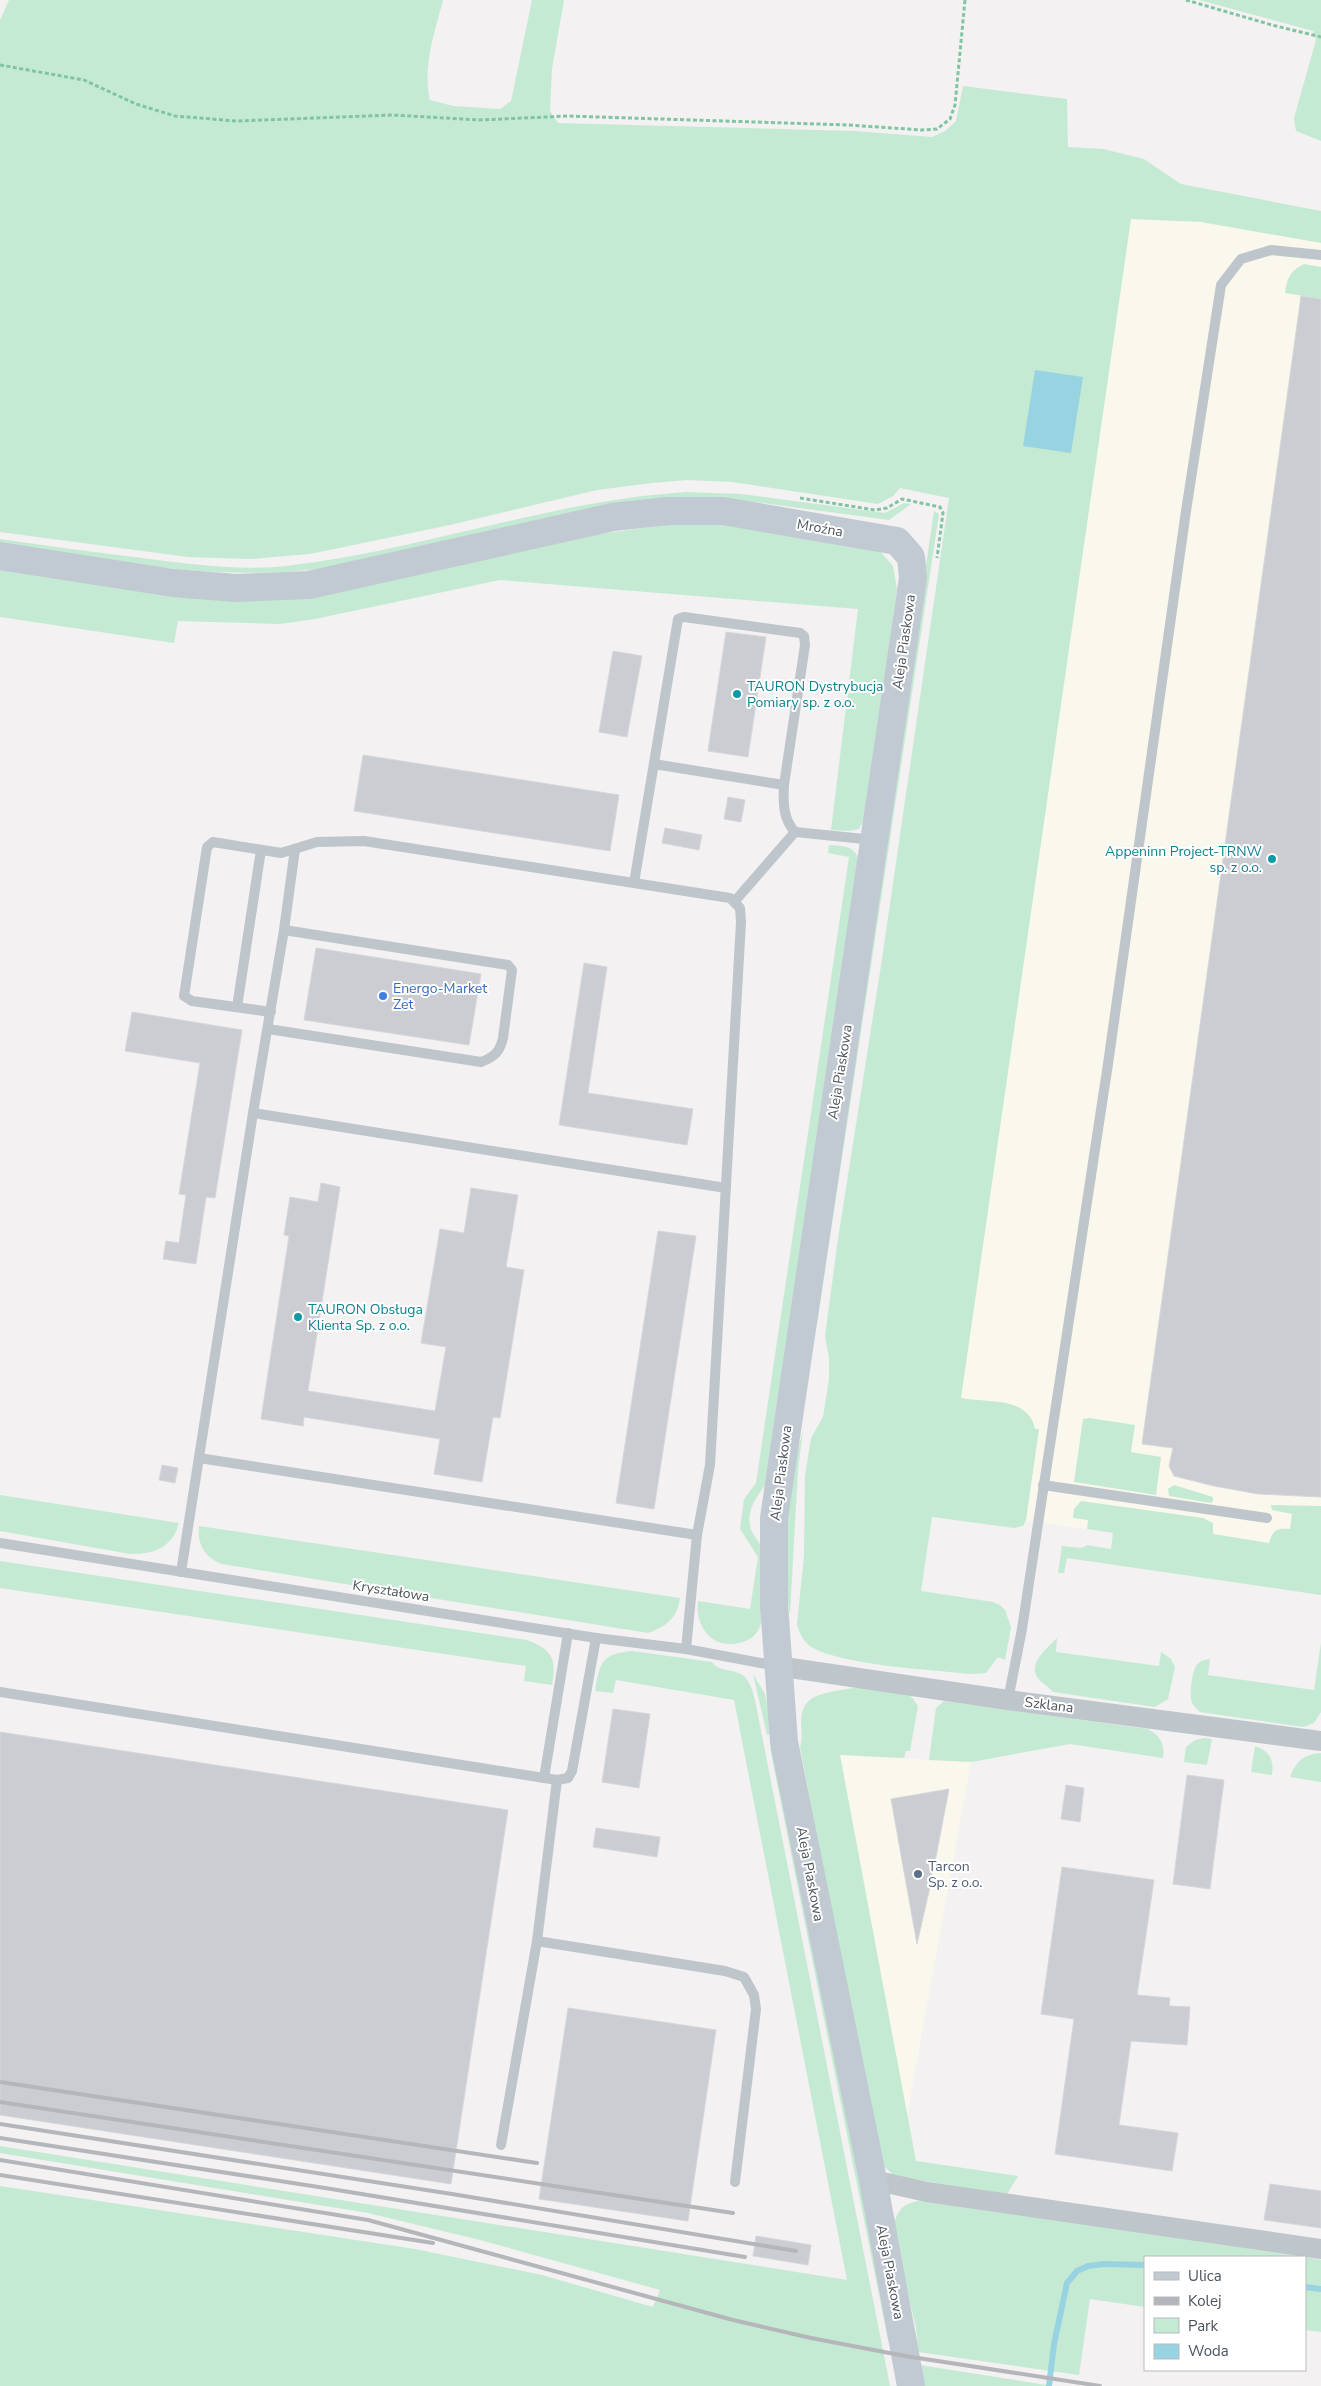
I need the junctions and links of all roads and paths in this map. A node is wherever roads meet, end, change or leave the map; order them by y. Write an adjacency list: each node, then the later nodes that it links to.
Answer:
1 (965, 0): 4 (path)
2 (1186, 0): 3 (path)
3 (1321, 37)
4 (0, 65)
5 (1321, 255): 25 (lane)
6 (902, 499): 7 (path)
7 (940, 507)
8 (0, 556): 9 (main road, Mroźna)
9 (911, 556): 13 (main road, Aleja Piaskowa)
10 (654, 764): 11 (lane); 11 (lane); 16 (lane)
11 (784, 785): 12 (lane)
12 (795, 832): 13 (lane); 17 (lane)
13 (874, 841): 33 (main road, Aleja Piaskowa)
14 (295, 849): 15 (lane); 16 (lane); 18 (lane)
15 (261, 850): 19 (lane); 19 (lane)
16 (634, 883): 17 (lane)
17 (735, 902): 23 (lane)
18 (284, 930): 20 (lane); 21 (lane)
19 (237, 1007): 20 (lane)
20 (271, 1012): 21 (lane)
21 (268, 1029): 22 (lane)
22 (253, 1113): 23 (lane); 24 (lane)
23 (726, 1188): 27 (lane)
24 (199, 1458): 27 (lane); 29 (lane)
25 (1043, 1486): 26 (lane); 35 (lane)
26 (1267, 1518)
27 (697, 1536): 32 (lane)
28 (0, 1544): 29 (lane, Kryształowa)
29 (181, 1572): 30 (lane, Kryształowa)
30 (568, 1633): 31 (lane, Kryształowa); 37 (lane)
31 (596, 1638): 32 (lane, Kryształowa); 38 (lane)
32 (686, 1649): 33 (lane, Kryształowa)
33 (777, 1666): 35 (street, Szklana); 41 (main road, Aleja Piaskowa)
34 (0, 1692): 37 (lane)
35 (1008, 1700): 36 (street, Szklana)
36 (1319, 1738)
37 (544, 1778): 38 (lane)
38 (557, 1780): 39 (lane)
39 (537, 1941): 40 (lane); 42 (lane)
40 (502, 2145)
41 (873, 2180): 43 (street); 44 (main road, Aleja Piaskowa)
42 (735, 2182)
43 (1321, 2249)
44 (911, 2386)

